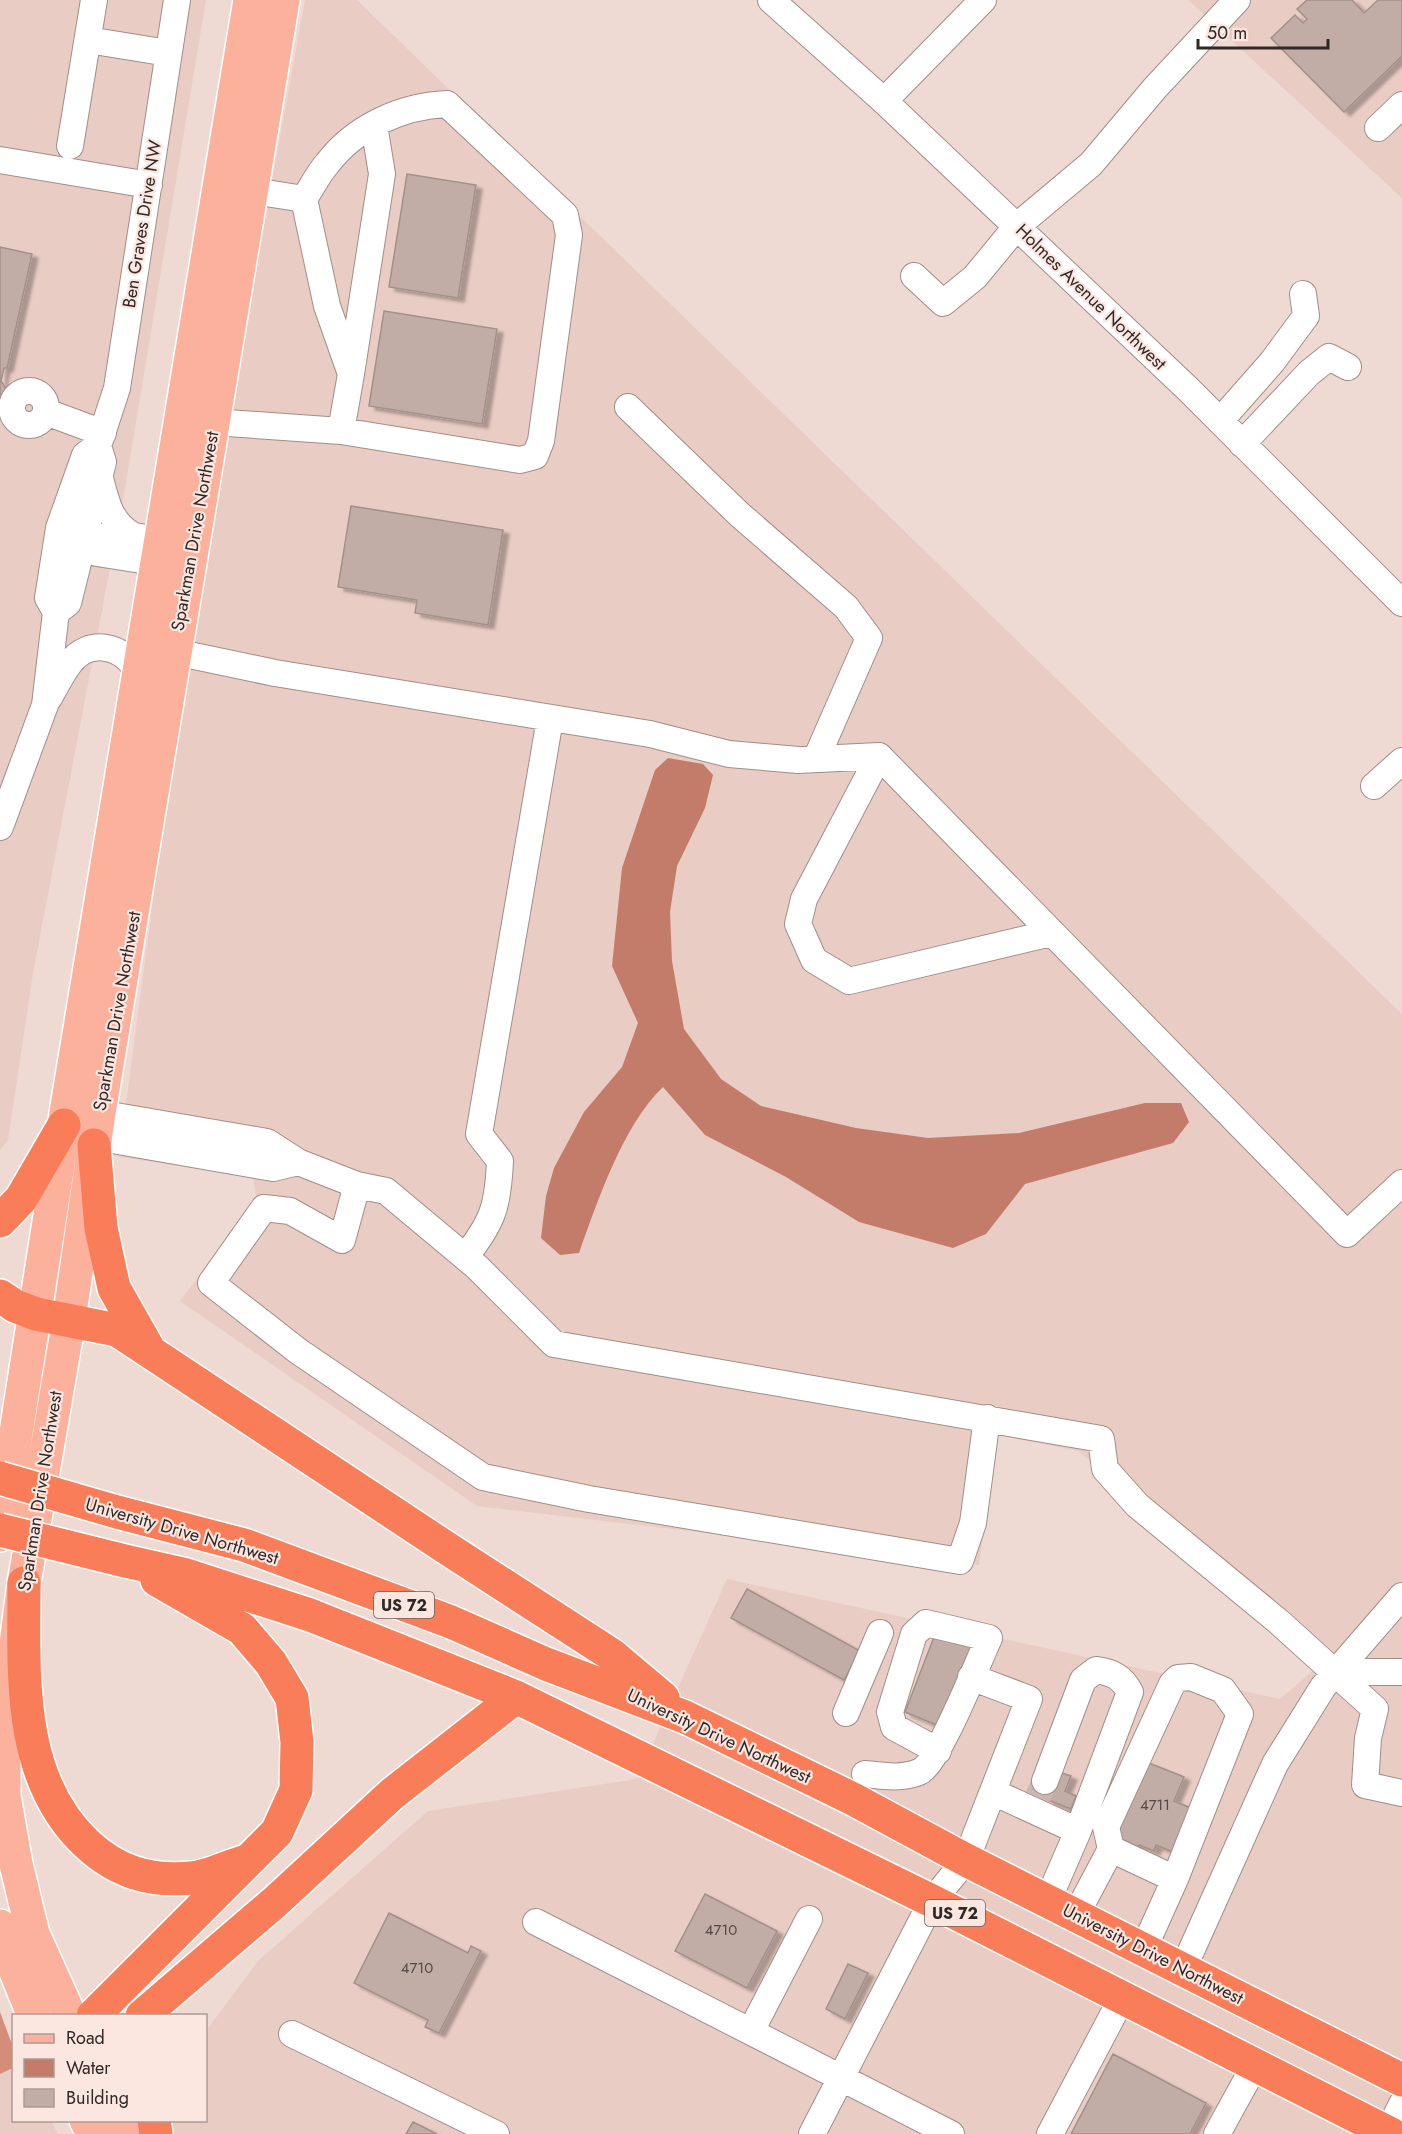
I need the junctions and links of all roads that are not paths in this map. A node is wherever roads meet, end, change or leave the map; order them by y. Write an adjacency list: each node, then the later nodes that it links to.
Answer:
1 (94, 0): 8 (street)
2 (177, 0): 9 (street, Ben Graves Drive NW)
3 (250, 0): 17 (main road, Sparkman Drive Northwest)
4 (283, 0): 17 (main road, Sparkman Drive Northwest)
5 (771, 0): 10 (street, Holmes Avenue Northwest)
6 (983, 0): 10 (street)
7 (1237, 0): 19 (street)
8 (88, 40): 9 (street); 14 (street)
9 (168, 53): 16 (street, Ben Graves Drive NW)
10 (884, 101): 19 (street, Holmes Avenue Northwest)
11 (1402, 105): 13 (street)
12 (374, 124): 18 (street); 23 (street); 28 (street)
13 (1378, 128)
14 (70, 146)
15 (0, 160): 16 (street)
16 (148, 185): 29 (street, Ben Graves Drive NW)
17 (235, 188): 18 (street); 27 (main road, Sparkman Drive Northwest); 34 (main road, Sparkman Drive Northwest)
18 (304, 199): 23 (street)
19 (1017, 226): 20 (street); 26 (street, Holmes Avenue Northwest)
20 (914, 276)
21 (1303, 294): 26 (street)
22 (1348, 368): 30 (street)
23 (351, 374): 28 (street)
24 (628, 407): 43 (street)
25 (46, 412): 29 (street)
26 (1220, 421): 30 (street, Holmes Avenue Northwest)
27 (213, 422): 28 (street); 34 (main road, Sparkman Drive Northwest)
28 (341, 431)
29 (100, 440): 31 (street, Ben Graves Drive NW); 32 (street, Ben Graves Drive NW)
30 (1242, 444): 36 (street, Holmes Avenue Northwest)
31 (99, 475): 33 (street, Ben Graves Drive NW); 34 (street)
32 (66, 505): 33 (street); 35 (street, Ben Graves Drive NW)
33 (82, 543): 34 (street); 34 (street); 35 (street); 37 (street, Ben Graves Drive NW)
34 (166, 550): 38 (main road, Sparkman Drive Northwest); 39 (main road, Sparkman Drive Northwest)
35 (52, 563): 37 (street, Ben Graves Drive NW)
36 (1402, 603)
37 (56, 612): 40 (street, Ben Graves Drive NW)
38 (175, 652): 41 (street); 49 (main road, Sparkman Drive Northwest)
39 (138, 672): 40 (street); 48 (main road, Sparkman Drive Northwest)
40 (45, 705): 46 (street, Ben Graves Drive NW)
41 (550, 719): 43 (street); 53 (street)
42 (879, 756): 43 (street); 47 (street); 47 (street)
43 (816, 759)
44 (1402, 761): 45 (street)
45 (1374, 786)
46 (0, 827)
47 (1051, 933): 50 (street)
48 (65, 1121): 49 (street); 52 (highway); 55 (main road, Sparkman Drive Northwest)
49 (96, 1132): 51 (street); 56 (main road, Sparkman Drive Northwest); 57 (highway)
50 (1402, 1183)
51 (357, 1185): 53 (street); 58 (street)
52 (0, 1221)
53 (465, 1257): 58 (street)
54 (0, 1296): 55 (highway)
55 (36, 1314): 56 (highway); 61 (main road, Sparkman Drive Northwest)
56 (69, 1320): 57 (highway); 63 (main road, Sparkman Drive Northwest)
57 (150, 1352): 71 (highway)
58 (987, 1418): 66 (street)
59 (0, 1478): 71 (highway, University Drive Northwest / US 72, bridge)
60 (0, 1530): 62 (highway, US 72, bridge)
61 (0, 1535)
62 (125, 1561): 69 (highway, US 72); 80 (highway)
63 (24, 1583): 80 (highway); 92 (main road, Sparkman Drive Northwest)
64 (1402, 1596): 66 (street)
65 (880, 1633): 70 (street)
66 (1336, 1672): 67 (street); 75 (street); 88 (street)
67 (1402, 1672)
68 (971, 1677): 72 (street); 72 (street); 74 (street)
69 (516, 1696): 82 (highway, US 72); 89 (highway)
70 (846, 1713)
71 (685, 1717): 79 (highway, University Drive Northwest / US 72)
72 (938, 1751): 73 (street)
73 (865, 1774)
74 (993, 1792): 76 (street); 79 (street)
75 (1402, 1793)
76 (1039, 1796): 77 (street); 77 (street)
77 (1078, 1831): 83 (street)
78 (1111, 1849): 81 (street); 81 (street); 83 (street)
79 (966, 1860): 82 (street); 83 (highway, University Drive Northwest / US 72)
80 (245, 1862): 93 (highway)
81 (1175, 1879): 87 (street)
82 (932, 1901): 90 (highway, US 72); 99 (street)
83 (1062, 1907): 87 (highway, University Drive Northwest / US 72)
84 (809, 1919): 96 (street)
85 (536, 1922): 96 (street)
86 (0, 1926): 91 (main road)
87 (1144, 1948): 88 (highway, University Drive Northwest / US 72)
88 (1183, 1969): 100 (highway, University Drive Northwest / US 72)
89 (191, 1976): 94 (highway); 95 (highway)
90 (1122, 1998): 98 (highway, US 72); 105 (street)
91 (33, 2014)
92 (69, 2014)
93 (95, 2014)
94 (144, 2014)
95 (176, 2014)
96 (751, 2031): 99 (street)
97 (292, 2034): 102 (street)
98 (1255, 2065): 106 (street); 107 (highway, US 72)
99 (841, 2077): 103 (street); 104 (street)
100 (1402, 2080)
101 (1402, 2104): 107 (street)
102 (496, 2134)
103 (812, 2134)
104 (951, 2134)
105 (1050, 2134)
106 (1217, 2134)
107 (1389, 2134)

